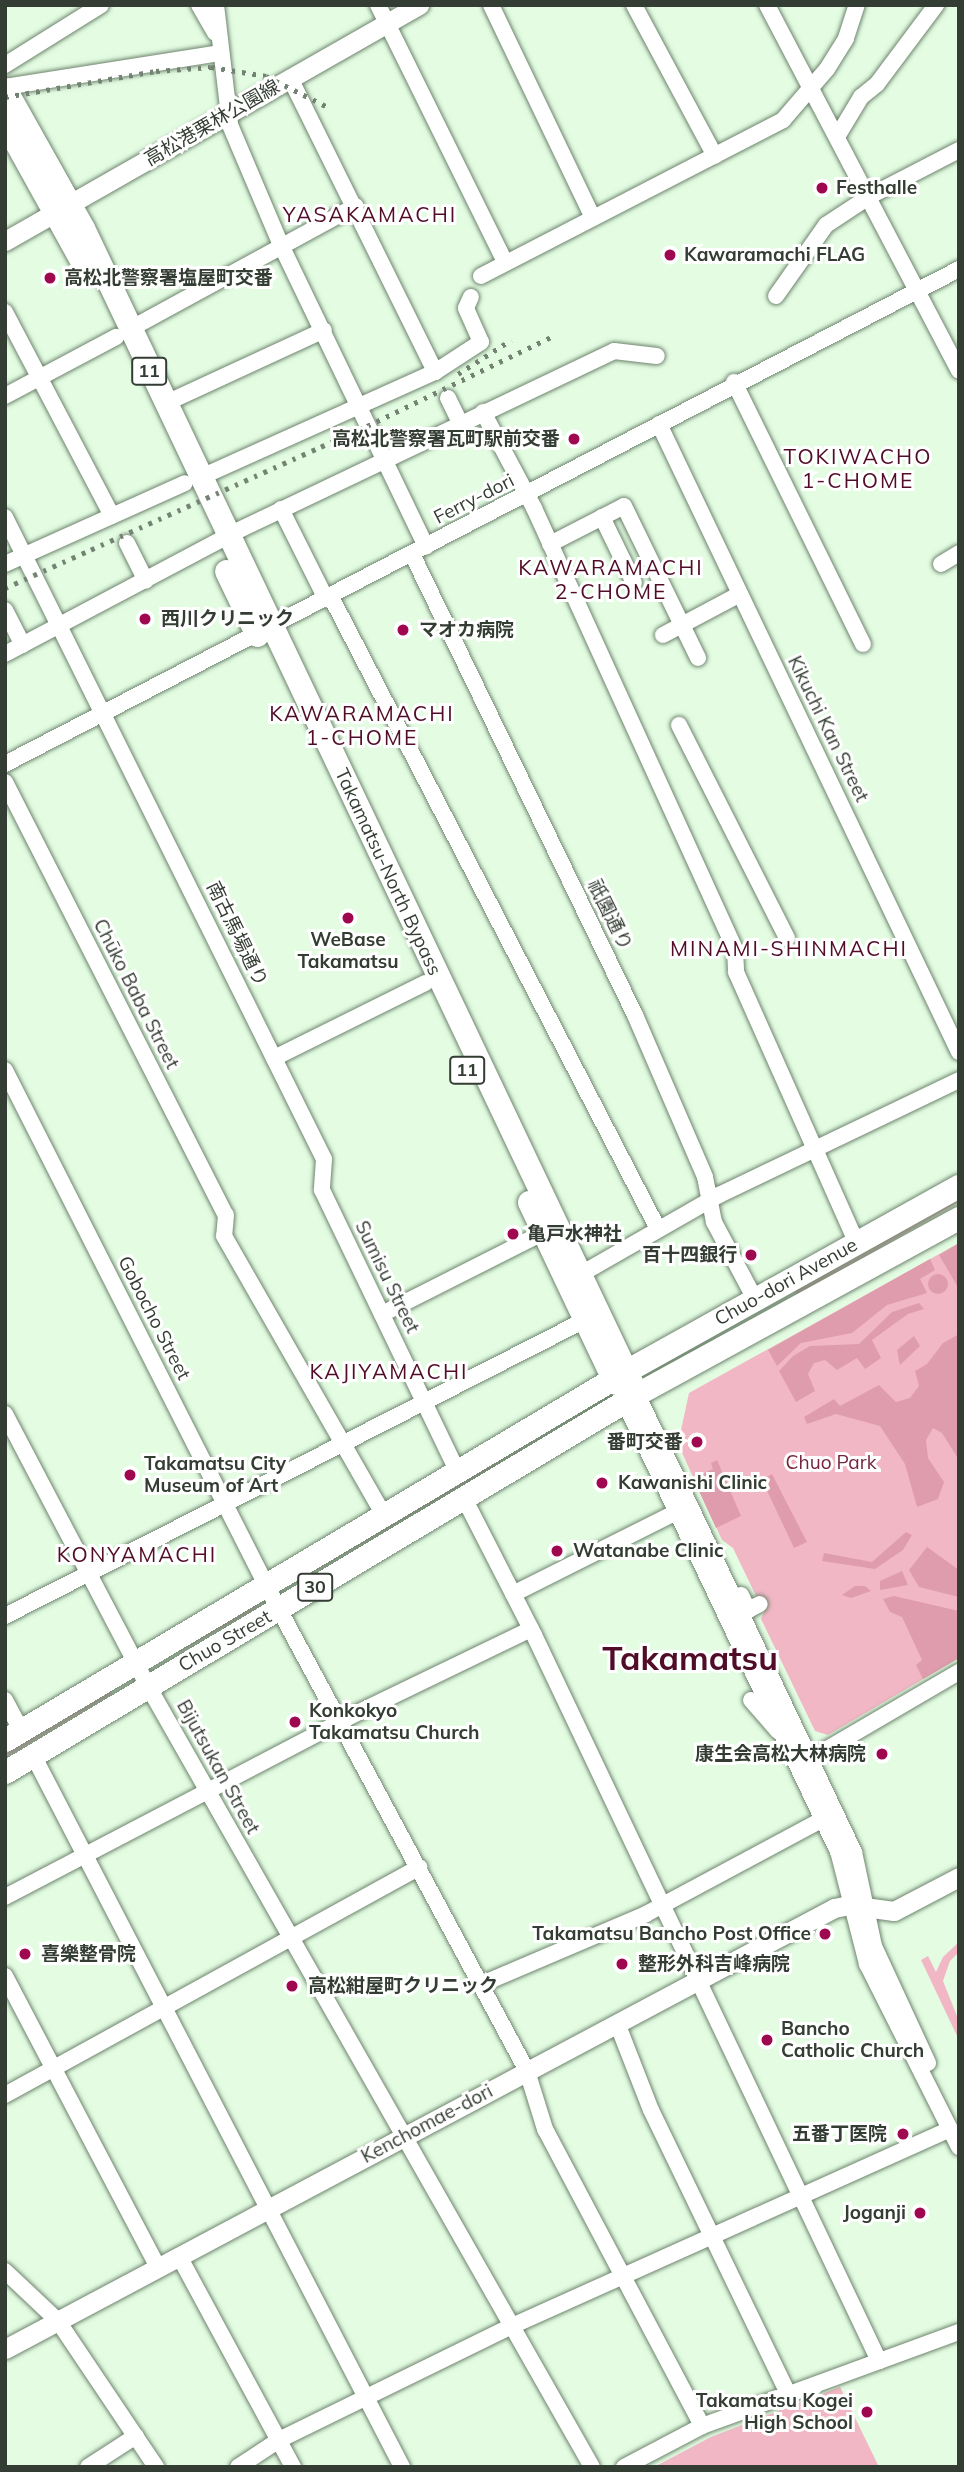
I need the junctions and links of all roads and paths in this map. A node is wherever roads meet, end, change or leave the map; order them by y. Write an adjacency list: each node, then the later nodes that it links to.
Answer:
1 (100, 5): 14 (street)
2 (198, 5): 12 (street)
3 (216, 5): 12 (street)
4 (378, 5): 11 (street)
5 (419, 5): 11 (main road, 高松港栗林公園線)
6 (634, 5): 23 (street)
7 (767, 5): 17 (street)
8 (856, 5): 17 (street)
9 (936, 5): 20 (street)
10 (493, 6): 27 (street)
11 (388, 23): 15 (main road, 高松港栗林公園線); 30 (street)
12 (216, 34): 13 (street, 祇園通り)
13 (219, 53): 16 (street); 18 (street, 祇園通り)
14 (5, 65)
15 (290, 78): 18 (main road, 高松港栗林公園線); 25 (street)
16 (5, 88): 26 (highway, Takamatsu-North Bypass / 11)
17 (812, 91): 20 (street); 23 (street)
18 (229, 111): 26 (main road, 高松港栗林公園線); 29 (street, 祇園通り)
19 (5, 123): 21 (highway, Takamatsu-North Bypass / 11)
20 (836, 137): 24 (street)
21 (11, 148): 26 (highway, Takamatsu-North Bypass / 11)
22 (959, 150): 24 (street)
23 (715, 156): 27 (street)
24 (870, 196): 33 (street); 34 (street)
25 (356, 206): 29 (street); 41 (street)
26 (63, 209): 28 (main road, 高松港栗林公園線); 38 (highway, Takamatsu-North Bypass / 11)
27 (593, 218): 30 (street)
28 (5, 241)
29 (282, 246): 37 (street, 祇園通り); 38 (street)
30 (505, 261): 32 (street)
31 (959, 269): 33 (street, Ferry-dori)
32 (481, 276)
33 (918, 290): 40 (street); 43 (street, Ferry-dori)
34 (776, 296)
35 (471, 297): 41 (street)
36 (5, 312): 42 (street)
37 (324, 330): 46 (street); 47 (street, 祇園通り)
38 (123, 333): 42 (street); 46 (highway, Takamatsu-North Bypass / 11); 52 (highway, Takamatsu-North Bypass / 11)
39 (656, 356): 48 (street)
40 (959, 371)
41 (435, 372): 47 (street)
42 (40, 377): 44 (street); 55 (street)
43 (734, 382): 50 (street, Ferry-dori); 75 (street)
44 (5, 396)
45 (448, 398): 49 (street)
46 (164, 404): 52 (highway, Takamatsu-North Bypass / 11)
47 (359, 407): 51 (street, 祇園通り); 52 (street)
48 (484, 412): 49 (street); 53 (street)
49 (460, 423): 51 (street)
50 (659, 424): 53 (street, Ferry-dori); 68 (street, Kikuchi Kan Street)
51 (384, 458): 54 (street); 61 (street, 祇園通り)
52 (192, 481): 55 (street); 58 (highway, Takamatsu-North Bypass / 11)
53 (527, 496): 60 (street); 61 (street, Ferry-dori)
54 (281, 509): 58 (street); 69 (street)
55 (112, 516): 63 (street)
56 (5, 517): 63 (street, 南古馬場通り)
57 (602, 517): 60 (street); 67 (street); 71 (street)
58 (221, 541): 66 (street); 73 (highway, Takamatsu-North Bypass / 11)
59 (127, 543): 66 (street)
60 (550, 544): 89 (street)
61 (419, 550): 69 (street, Ferry-dori); 92 (street, 祇園通り)
62 (959, 553): 65 (street)
63 (24, 555): 64 (street); 72 (street, 南古馬場通り)
64 (5, 564)
65 (941, 564)
66 (146, 582): 72 (street)
67 (634, 583)
68 (740, 594): 71 (street); 85 (street, Kikuchi Kan Street)
69 (328, 598): 73 (street, Ferry-dori); 94 (street)
70 (5, 610): 76 (street)
71 (681, 623): 74 (street); 78 (street)
72 (60, 626): 76 (street); 79 (street, 南古馬場通り)
73 (263, 631): 79 (street, Ferry-dori); 84 (highway, Takamatsu-North Bypass / 11); 97 (highway, Takamatsu-North Bypass / 11)
74 (663, 635)
75 (863, 644)
76 (23, 645): 77 (street)
77 (5, 654)
78 (698, 658)
79 (104, 714): 81 (street, Ferry-dori); 86 (street, 南古馬場通り)
80 (679, 725): 83 (street)
81 (5, 764)
82 (5, 782): 105 (street, Chūko Baba Street)
83 (787, 938)
84 (425, 984): 86 (street); 95 (highway, Takamatsu-North Bypass / 11)
85 (959, 1052)
86 (274, 1058): 90 (street, 南古馬場通り)
87 (5, 1070): 108 (street, Gobocho Street)
88 (959, 1080): 89 (street)
89 (814, 1147): 92 (street); 96 (street)
90 (321, 1175): 99 (street, Sumisu Street)
91 (959, 1186): 96 (highway, Chuo-dori Avenue)
92 (708, 1202): 94 (street); 98 (street, 祇園通り)
93 (959, 1218): 102 (highway, Chuo-dori Avenue)
94 (658, 1229): 97 (street)
95 (544, 1233): 99 (street); 100 (highway, Takamatsu-North Bypass / 11)
96 (856, 1242): 98 (highway, Chuo-dori Avenue)
97 (581, 1274): 101 (highway, Takamatsu-North Bypass / 11)
98 (755, 1299): 101 (highway, Chuo-dori Avenue)
99 (382, 1314): 103 (street, Sumisu Street)
100 (585, 1320): 101 (highway, Takamatsu-North Bypass / 11); 103 (street)
101 (620, 1375): 102 (highway, Takamatsu-North Bypass / 11); 106 (highway, Chuo Street / 30)
102 (631, 1398): 107 (highway, Chuo Street / 30); 109 (street); 111 (street)
103 (424, 1403): 105 (street); 106 (street, Sumisu Street)
104 (5, 1414): 112 (street, Bijutsukan Street)
105 (344, 1443): 108 (street); 110 (street, Chūko Baba Street)
106 (457, 1471): 110 (highway, Chuo Street / 30)
107 (464, 1498): 114 (street); 116 (highway, Chuo Street / 30)
108 (225, 1504): 112 (street); 113 (street, Gobocho Street)
109 (679, 1511): 114 (street); 125 (street)
110 (383, 1514): 113 (highway, Chuo Street / 30)
111 (721, 1569): 115 (street); 128 (street)
112 (89, 1572): 117 (street); 119 (street, Bijutsukan Street)
113 (266, 1585): 116 (street, Gobocho Street); 119 (highway, Chuo Street / 30)
114 (513, 1594): 118 (street)
115 (760, 1604)
116 (279, 1609): 121 (highway, Chuo Street / 30); 124 (street, Gobocho Street)
117 (5, 1616)
118 (531, 1629): 124 (street); 136 (street)
119 (136, 1663): 121 (street, Bijutsukan Street); 126 (highway, Chuo Street / 30)
120 (959, 1672): 128 (street)
121 (148, 1686): 127 (highway, Chuo Street / 30); 130 (street, Bijutsukan Street)
122 (5, 1700): 126 (street)
123 (751, 1700): 125 (street)
124 (341, 1721): 130 (street); 133 (street, Gobocho Street)
125 (783, 1734): 131 (street)
126 (13, 1735)
127 (33, 1755): 129 (highway, Chuo Street / 30); 132 (street)
128 (810, 1759): 137 (street)
129 (5, 1772)
130 (209, 1793): 132 (street); 138 (street, Bijutsukan Street)
131 (823, 1819): 136 (street); 137 (street)
132 (86, 1856): 135 (street); 142 (street)
133 (419, 1867): 138 (street); 141 (street, Gobocho Street)
134 (959, 1877): 137 (main road, Kenchomae-dori)
135 (5, 1897)
136 (660, 1906): 140 (street); 141 (street)
137 (858, 1908): 140 (main road, Kenchomae-dori); 147 (street)
138 (291, 1938): 142 (street); 148 (street, Bijutsukan Street)
139 (5, 1976): 144 (street)
140 (698, 1980): 143 (main road, Kenchomae-dori); 150 (street)
141 (482, 1984): 145 (street, Gobocho Street)
142 (164, 2007): 144 (street); 151 (street)
143 (617, 2023): 145 (main road, Kenchomae-dori); 152 (street)
144 (53, 2068): 146 (street); 154 (street)
145 (527, 2071): 148 (main road, Kenchomae-dori); 156 (street, Gobocho Street)
146 (5, 2095)
147 (955, 2129): 149 (street); 150 (street)
148 (404, 2136): 151 (main road, Kenchomae-dori); 158 (street, Bijutsukan Street)
149 (959, 2147)
150 (800, 2196): 152 (street); 161 (street)
151 (267, 2209): 153 (main road, Kenchomae-dori); 163 (street)
152 (712, 2236): 156 (street); 162 (street)
153 (179, 2256): 154 (main road, Kenchomae-dori); 166 (street)
154 (158, 2267): 157 (main road, Kenchomae-dori)
155 (5, 2271): 157 (street)
156 (624, 2277): 158 (street); 164 (street, Gobocho Street)
157 (58, 2321): 160 (main road, Kenchomae-dori); 165 (street)
158 (512, 2326): 163 (street); 172 (street, Bijutsukan Street)
159 (959, 2332): 161 (street)
160 (5, 2349)
161 (879, 2361): 162 (street)
162 (788, 2393): 164 (street)
163 (366, 2398): 166 (street); 171 (street)
164 (702, 2426): 173 (street)
165 (136, 2435): 167 (street); 168 (street)
166 (279, 2440): 169 (street); 170 (street)
167 (88, 2467)
168 (156, 2467)
169 (238, 2467)
170 (293, 2467)
171 (402, 2467)
172 (592, 2467)
173 (624, 2467)

